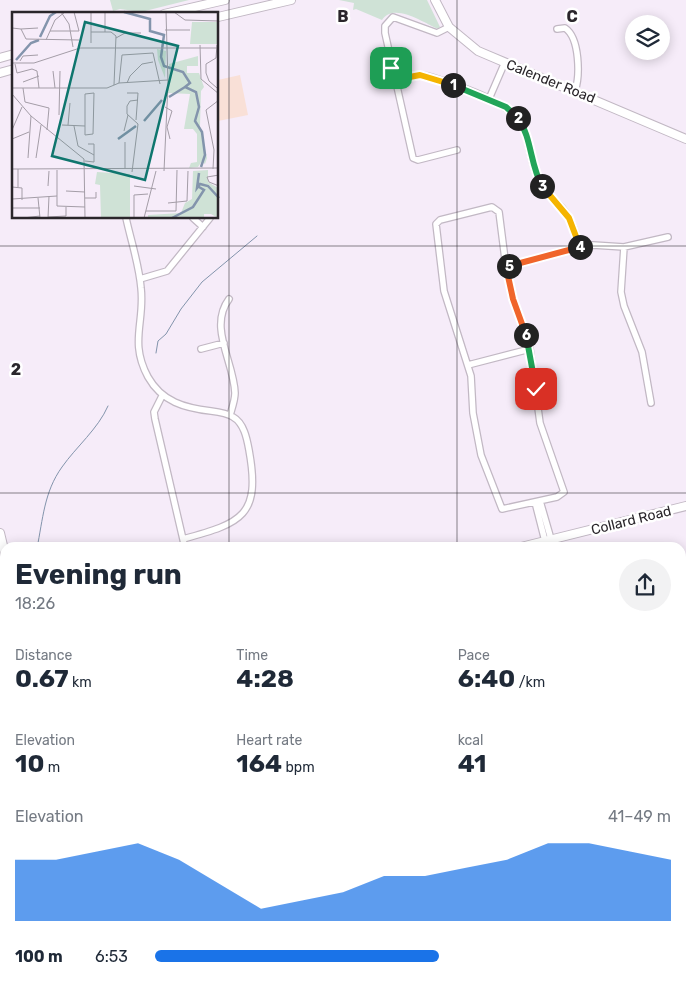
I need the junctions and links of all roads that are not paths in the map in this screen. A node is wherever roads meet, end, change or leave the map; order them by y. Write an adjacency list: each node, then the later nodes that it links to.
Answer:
1 (225, 0): 4 (street)
2 (290, 0): 5 (street)
3 (435, 0): 6 (street, Calender Road)
4 (173, 12)
5 (219, 17)
6 (449, 27): 8 (street, Calender Road); 9 (street)
7 (557, 29): 10 (street)
8 (506, 62): 10 (street, Calender Road); 11 (street)
9 (394, 80): 11 (street); 13 (street)
10 (575, 91): 12 (street, Calender Road)
11 (489, 99): 19 (street)
12 (686, 139)
13 (456, 150)
14 (126, 219): 22 (street)
15 (194, 219): 17 (street)
16 (209, 219): 17 (street)
17 (203, 227): 22 (street)
18 (668, 237): 20 (street)
19 (580, 247): 20 (street); 21 (street)
20 (624, 247): 29 (street)
21 (506, 267): 26 (street); 27 (street)
22 (140, 279): 28 (street)
23 (229, 299): 24 (street)
24 (224, 343): 25 (street); 30 (street)
25 (201, 349)
26 (530, 349): 27 (street); 31 (street)
27 (468, 365): 31 (street)
28 (162, 396): 30 (street); 33 (street)
29 (651, 403)
30 (230, 415): 33 (street)
31 (538, 502): 34 (street)
32 (686, 506): 34 (street, Collard Road)
33 (183, 539): 35 (street)
34 (548, 540): 36 (street, Collard Road)
35 (184, 542)
36 (540, 542)

